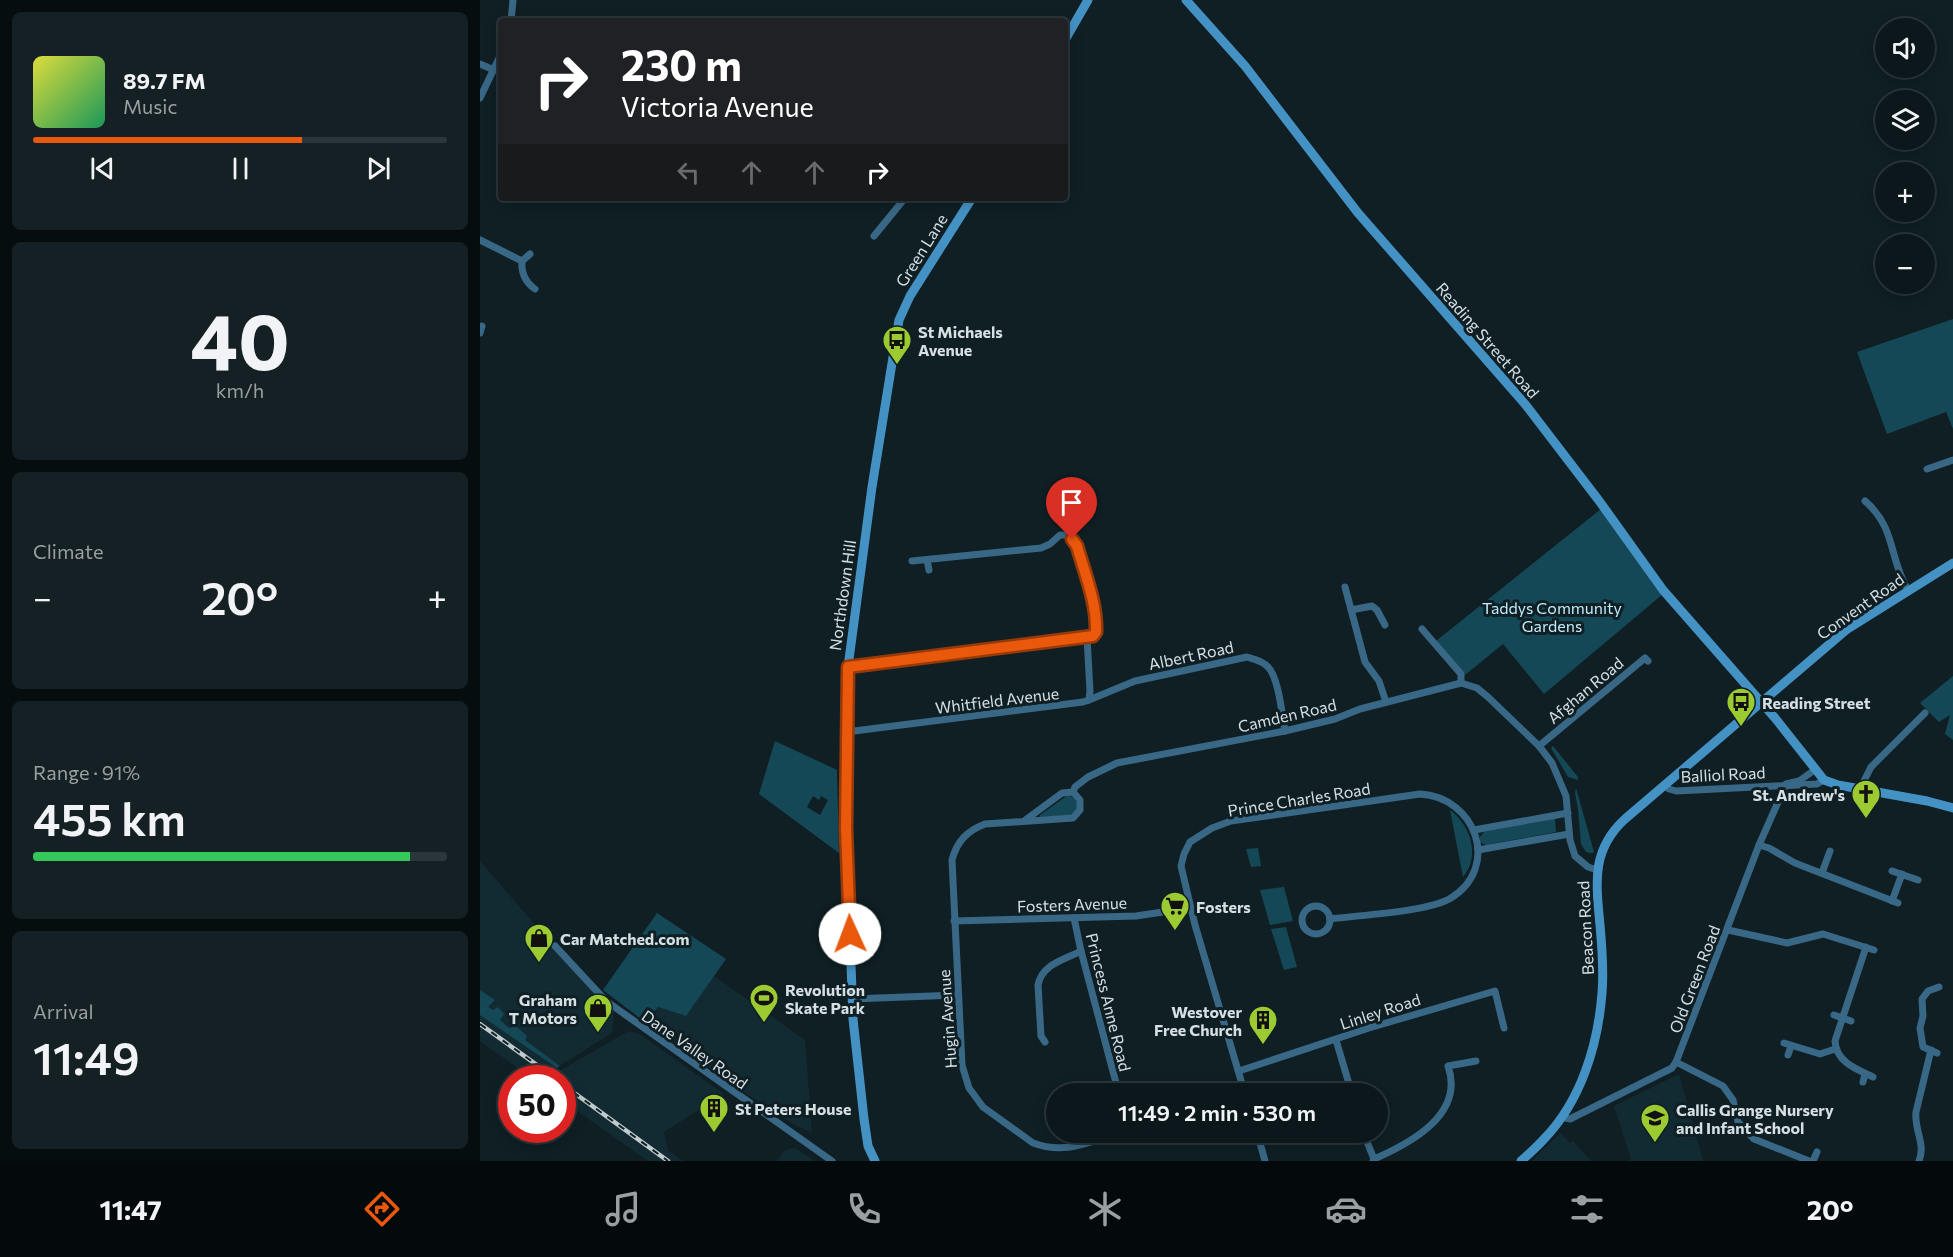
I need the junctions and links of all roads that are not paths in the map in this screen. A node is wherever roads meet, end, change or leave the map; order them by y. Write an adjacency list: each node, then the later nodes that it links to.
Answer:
1 (513, 0): 4 (street)
2 (1088, 0): 5 (street)
3 (1186, 0): 36 (street, Reading Street Road)
4 (511, 18)
5 (1068, 35)
6 (498, 61): 8 (street)
7 (480, 64): 8 (street)
8 (494, 70): 9 (street)
9 (480, 98)
10 (903, 201): 12 (street)
11 (970, 201): 17 (street, Green Lane)
12 (874, 236)
13 (480, 240): 15 (street)
14 (530, 254): 15 (street)
15 (522, 261): 16 (street)
16 (535, 289)
17 (899, 320): 32 (street, Northdown Hill)
18 (1953, 460): 19 (street)
19 (1927, 469)
20 (1865, 501): 26 (street)
21 (927, 560): 22 (street); 24 (street); 30 (street)
22 (912, 561)
23 (1953, 563): 26 (street, Convent Road)
24 (929, 570)
25 (1345, 587): 27 (street)
26 (1908, 590): 36 (street, Convent Road)
27 (1351, 610): 28 (street); 35 (street)
28 (1385, 625)
29 (1422, 629): 33 (street)
30 (1087, 637): 32 (street); 34 (street)
31 (1648, 661): 40 (street, Afghan Road)
32 (848, 667): 39 (street, Northdown Hill)
33 (1461, 683): 35 (street, Camden Road); 40 (street)
34 (1089, 700): 38 (street, Albert Road); 39 (street, Whitfield Avenue)
35 (1386, 702): 38 (street, Camden Road)
36 (1761, 704): 41 (street); 44 (street, Beacon Road)
37 (1925, 713): 45 (street)
38 (1286, 731): 46 (street, Camden Road)
39 (846, 732): 71 (street, Northdown Hill)
40 (1539, 746): 48 (street)
41 (1816, 769): 42 (street); 43 (street, Balliol Road)
42 (1824, 780): 43 (street, Balliol Road); 45 (street)
43 (1786, 784): 44 (street, Balliol Road); 52 (street, Old Green Road)
44 (1664, 785): 55 (street, Beacon Road)
45 (1860, 789): 47 (street)
46 (1073, 792): 49 (street); 49 (street, Hugin Avenue)
47 (1953, 808)
48 (1568, 813): 50 (street); 51 (street)
49 (1024, 821): 63 (street, Hugin Avenue)
50 (1474, 830): 53 (street, Prince Charles Road); 60 (street, Prince Charles Road)
51 (1569, 834): 53 (street); 55 (street)
52 (1759, 845): 57 (street); 64 (street, Old Green Road)
53 (1478, 850): 62 (street)
54 (1830, 851): 57 (street)
55 (1597, 870): 89 (street, Beacon Road)
56 (1892, 871): 58 (street)
57 (1822, 873): 58 (street)
58 (1902, 874): 59 (street)
59 (1918, 880)
60 (1190, 908): 61 (street, Fosters Avenue); 82 (street, Prince Charles Road)
61 (1074, 918): 63 (street, Fosters Avenue); 68 (street, Princess Anne Road)
62 (1330, 919): 62 (street)
63 (954, 921): 70 (street, Hugin Avenue)
64 (1728, 930): 66 (street); 81 (street, Old Green Road)
65 (555, 946): 95 (street, Dane Valley Road)
66 (1866, 947): 67 (street); 73 (street)
67 (1874, 950)
68 (1081, 951): 77 (street); 86 (street, Princess Anne Road)
69 (1939, 987): 100 (street)
70 (957, 995): 71 (street); 90 (street, Hugin Avenue)
71 (852, 999): 96 (street, Northdown Hill)
72 (1834, 1015): 73 (street)
73 (1842, 1018): 74 (street); 78 (street)
74 (1851, 1021)
75 (1504, 1028): 76 (street, Linley Road)
76 (1335, 1040): 82 (street, Linley Road); 88 (street)
77 (1046, 1042)
78 (1835, 1049): 79 (street); 83 (street)
79 (1788, 1055)
80 (1476, 1061): 94 (street)
81 (1676, 1062): 89 (street); 99 (street)
82 (1239, 1071): 87 (street, Prince Charles Road)
83 (1865, 1074): 84 (street); 85 (street)
84 (1873, 1077)
85 (1863, 1082)
86 (1116, 1083)
87 (1242, 1083)
88 (1349, 1083)
89 (1562, 1117): 98 (street, Beacon Road)
90 (1084, 1143)
91 (1260, 1143): 97 (street)
92 (1366, 1143): 94 (street)
93 (1817, 1152): 99 (street)
94 (1373, 1160)
95 (832, 1161)
96 (875, 1161)
97 (1265, 1161)
98 (1521, 1161)
99 (1811, 1161)
100 (1919, 1161)

